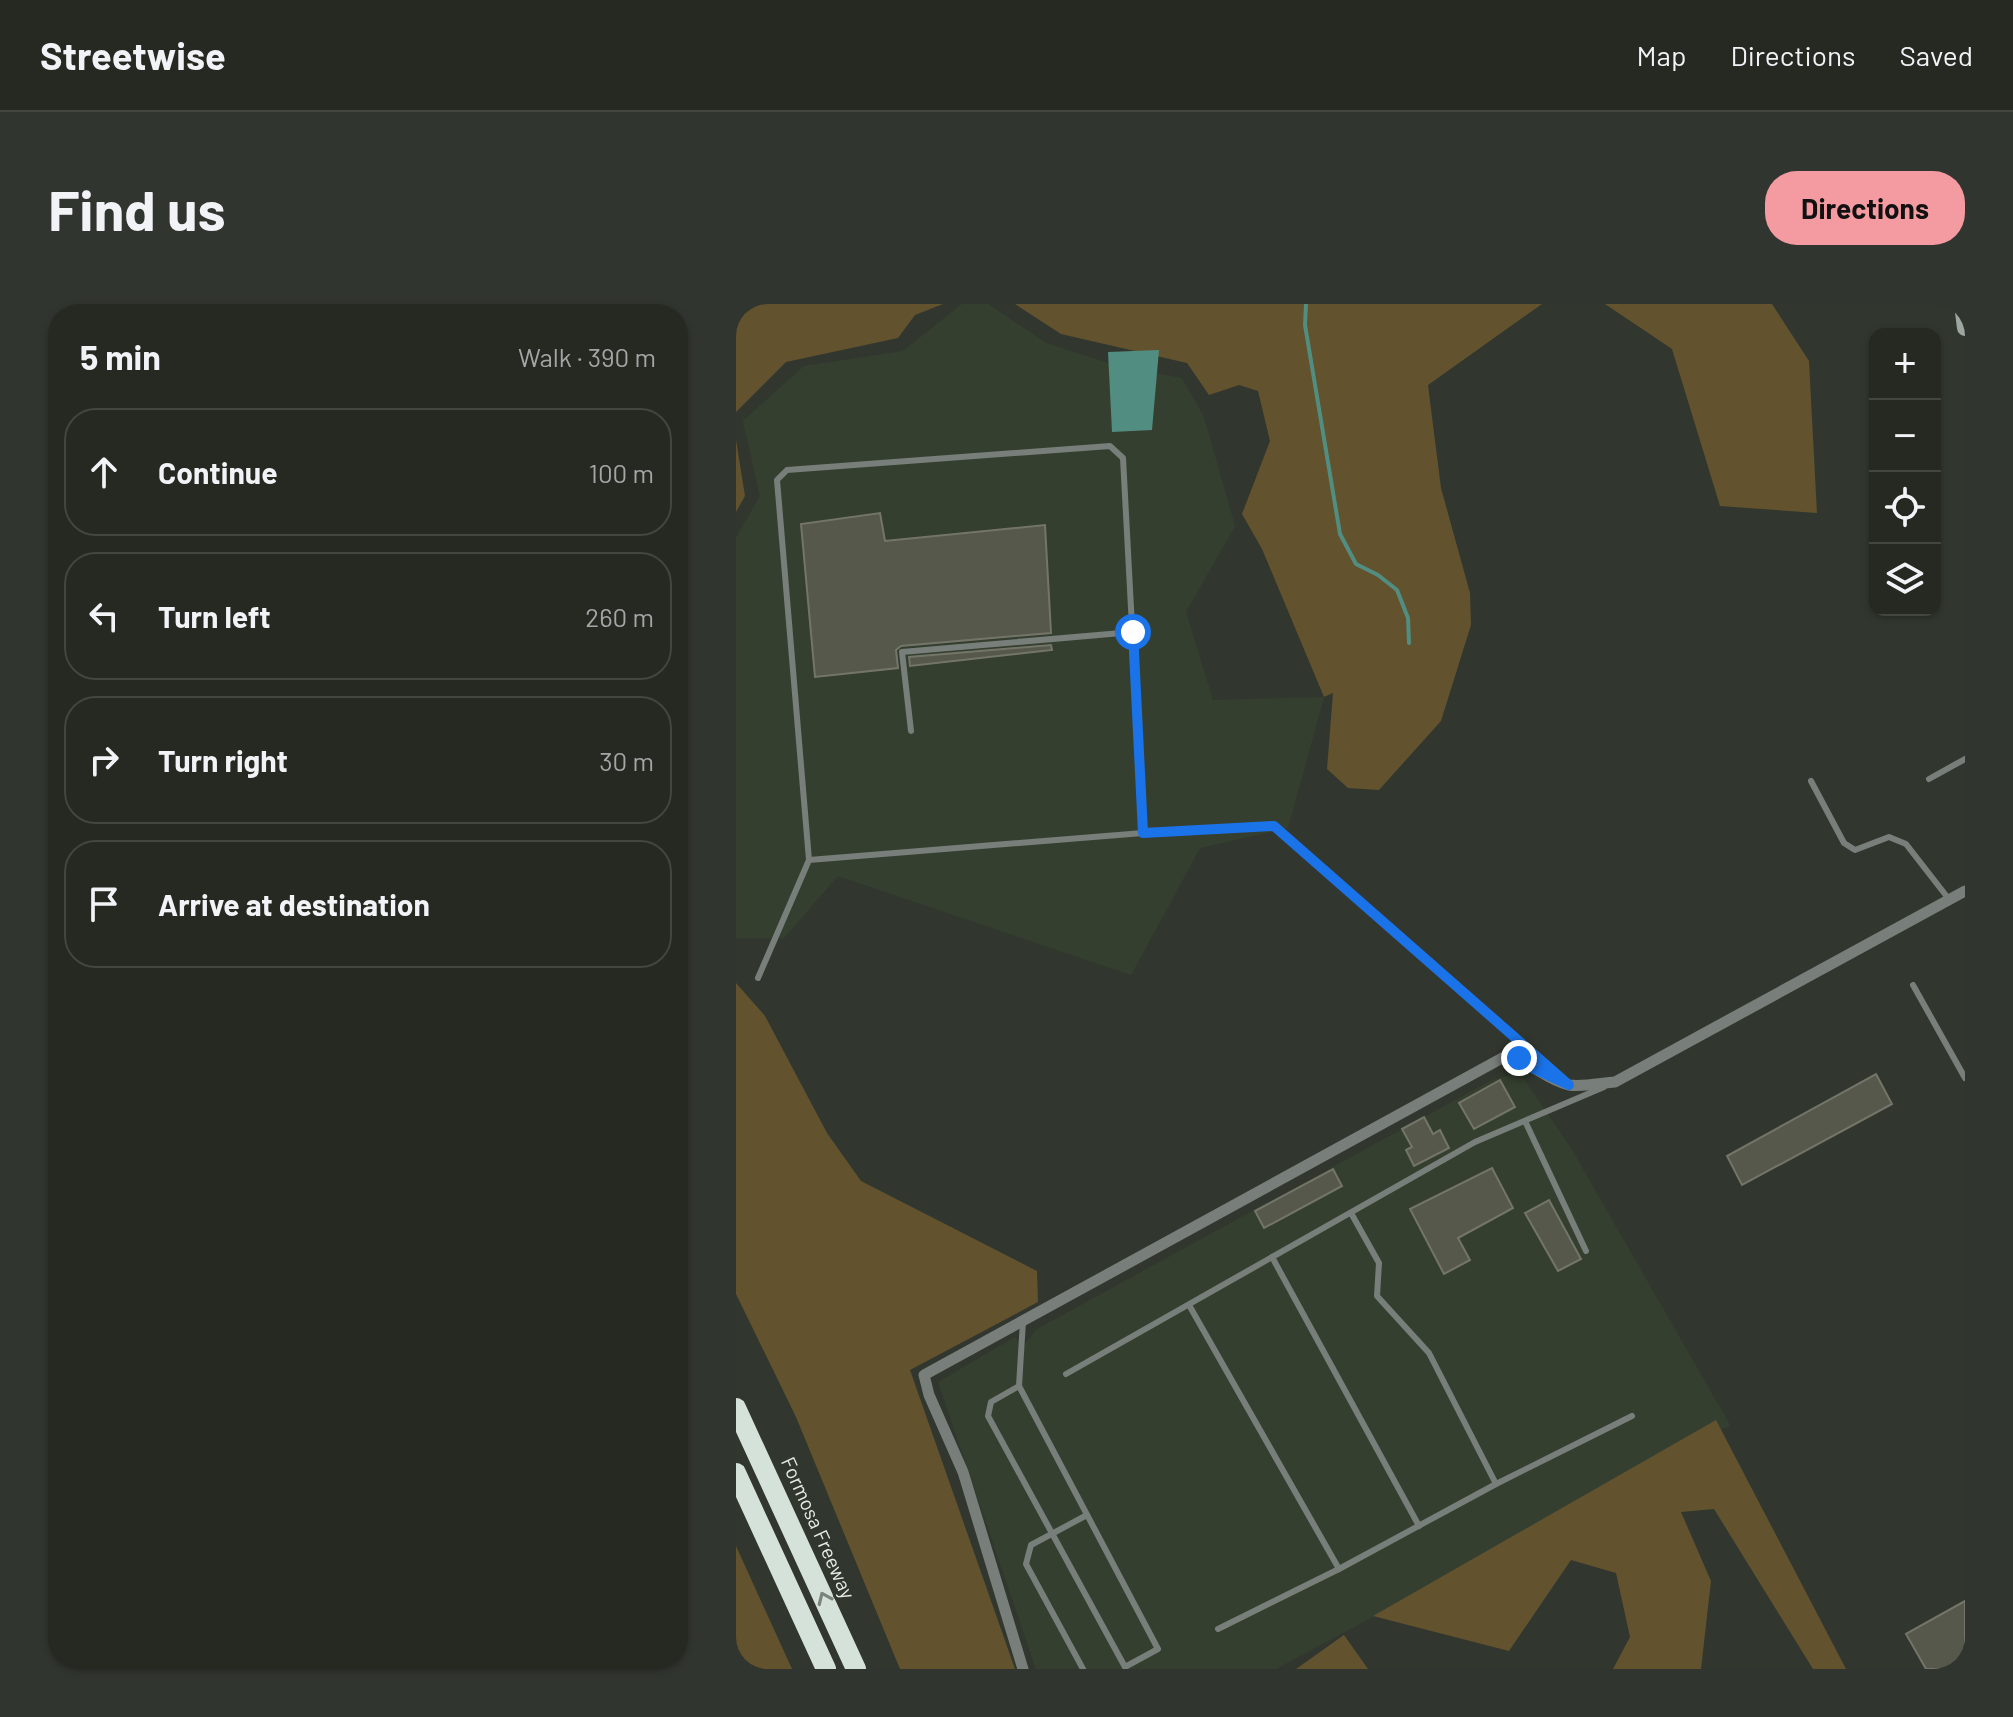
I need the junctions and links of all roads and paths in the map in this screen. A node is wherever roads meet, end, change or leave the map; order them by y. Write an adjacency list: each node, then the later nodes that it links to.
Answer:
1 (1962, 304): 2 (street)
2 (1965, 328)
3 (1133, 632): 4 (lane); 8 (lane); 9 (lane)
4 (911, 731)
5 (1965, 759): 6 (lane)
6 (1929, 779)
7 (1811, 781): 11 (lane)
8 (1143, 833): 9 (lane); 16 (lane)
9 (809, 860): 12 (lane)
10 (1965, 891): 11 (street)
11 (1948, 898): 15 (street)
12 (758, 978)
13 (1913, 985): 14 (lane)
14 (1965, 1078)
15 (1615, 1082): 16 (street); 17 (lane)
16 (1569, 1085): 22 (street)
17 (1525, 1121): 18 (lane); 19 (lane)
18 (1351, 1213): 20 (lane); 28 (lane)
19 (1586, 1251)
20 (1272, 1257): 21 (lane); 30 (lane)
21 (1189, 1305): 23 (lane); 32 (lane)
22 (1023, 1321): 24 (lane); 37 (street)
23 (1066, 1374)
24 (1019, 1386): 29 (lane); 31 (lane)
25 (736, 1408): 36 (highway, Formosa Freeway, one-way to 25)
26 (1632, 1416): 28 (lane)
27 (736, 1473): 35 (highway)
28 (1496, 1484): 30 (lane)
29 (1087, 1515): 31 (lane); 34 (lane)
30 (1419, 1526): 32 (lane)
31 (1053, 1534): 34 (lane); 38 (lane)
32 (1339, 1569): 33 (lane)
33 (1218, 1629)
34 (1124, 1668)
35 (826, 1669)
36 (856, 1669)
37 (1023, 1669)
38 (1083, 1669)

